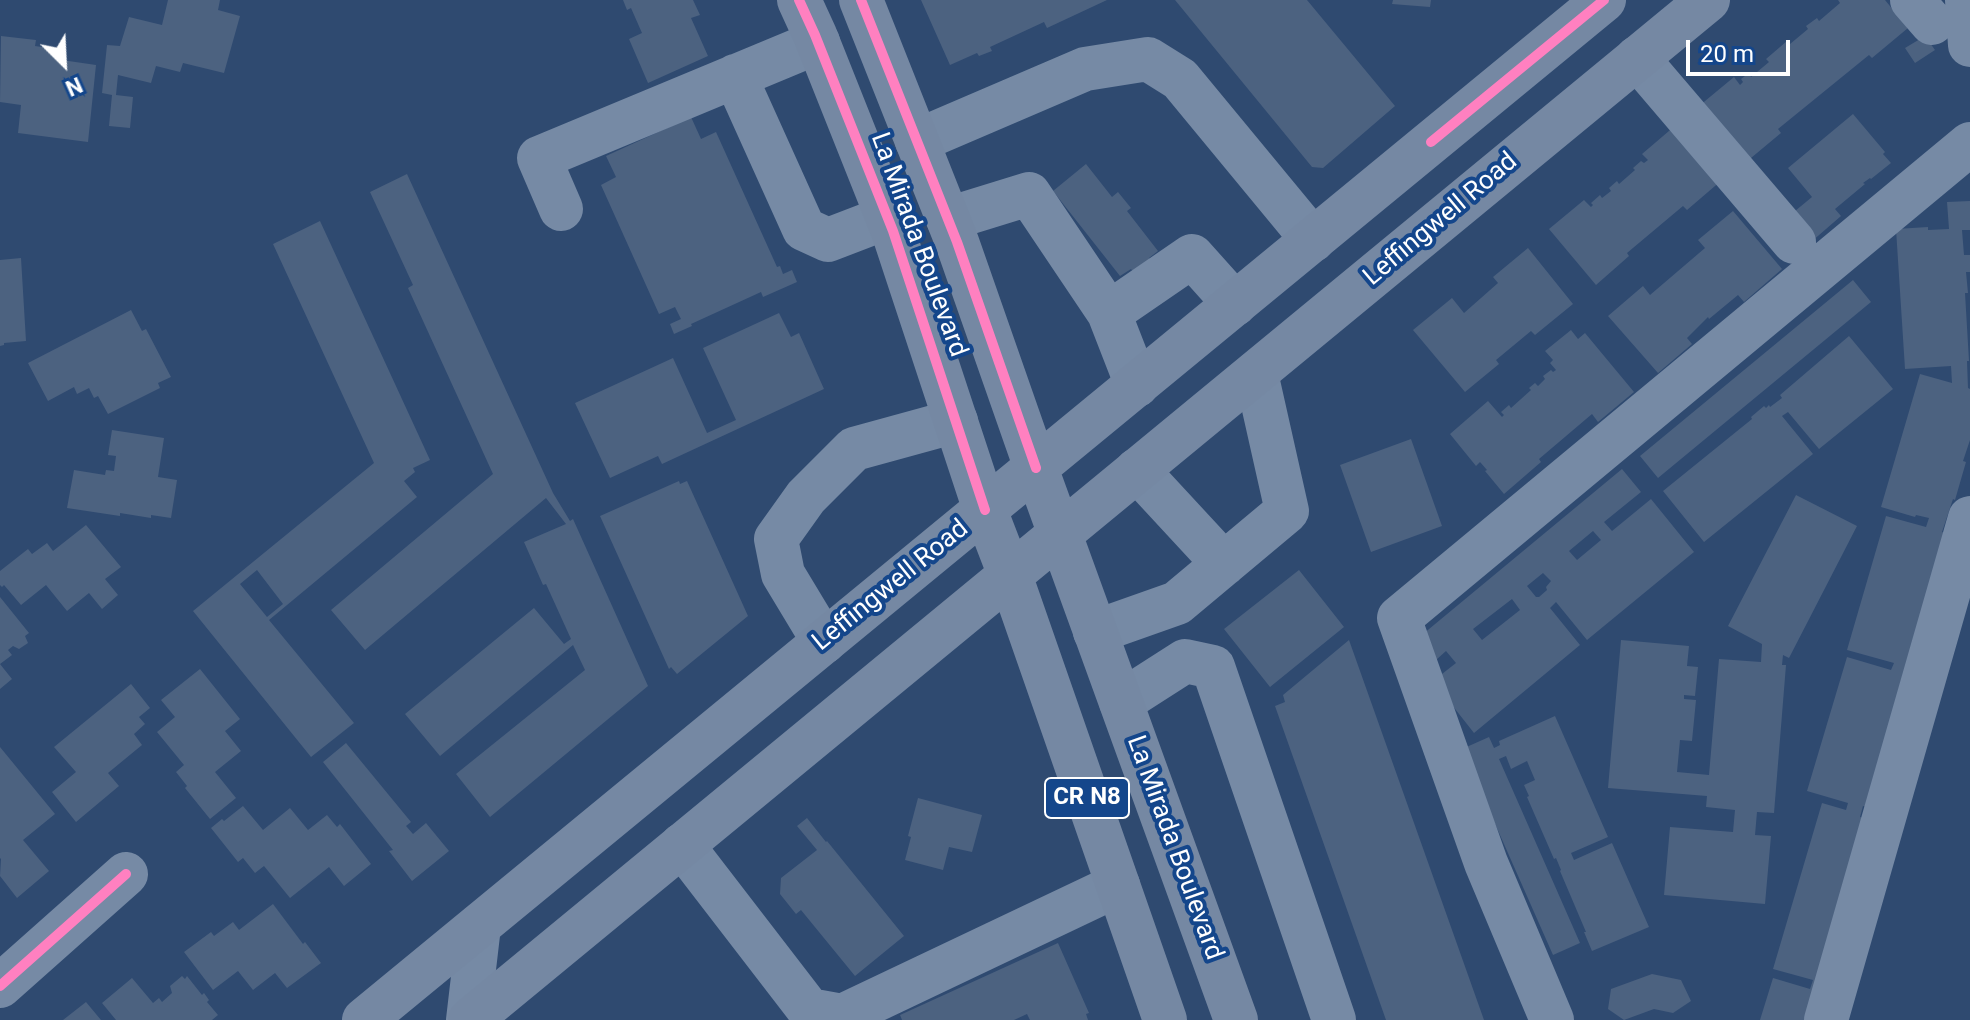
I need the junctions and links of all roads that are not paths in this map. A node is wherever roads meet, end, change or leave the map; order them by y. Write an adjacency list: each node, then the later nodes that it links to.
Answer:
1 (799, 0): 6 (main road, La Mirada Boulevard / CR N8)
2 (861, 0): 10 (main road, La Mirada Boulevard / CR N8)
3 (1604, 0): 15 (main road, Leffingwell Road)
4 (1708, 0): 8 (main road, Leffingwell Road)
5 (1937, 8): 7 (street)
6 (818, 42): 9 (street); 13 (main road, La Mirada Boulevard / CR N8)
7 (1970, 45)
8 (1637, 58): 16 (street); 19 (main road, Leffingwell Road)
9 (735, 76): 12 (street); 13 (street)
10 (917, 141): 14 (main road, La Mirada Boulevard / CR N8); 15 (street)
11 (1970, 144): 44 (street)
12 (561, 209)
13 (888, 217): 21 (main road, La Mirada Boulevard / CR N8)
14 (948, 219): 18 (street); 22 (main road, La Mirada Boulevard / CR N8)
15 (1313, 240): 17 (main road, Leffingwell Road)
16 (1794, 242)
17 (1235, 304): 18 (street); 20 (main road, Leffingwell Road)
18 (1109, 313): 20 (street)
19 (1256, 373): 23 (main road, Leffingwell Road); 27 (street)
20 (1137, 385): 22 (main road, Leffingwell Road)
21 (956, 421): 24 (main road, La Mirada Boulevard / CR N8); 31 (street)
22 (1036, 468): 24 (main road, Leffingwell Road); 26 (main road, La Mirada Boulevard / CR N8)
23 (1137, 470): 26 (main road, Leffingwell Road); 27 (street)
24 (985, 510): 28 (main road, La Mirada Boulevard / CR N8); 31 (main road, Leffingwell Road)
25 (1970, 518): 45 (street)
26 (1060, 534): 28 (main road, Leffingwell Road); 30 (main road, La Mirada Boulevard / CR N8)
27 (1224, 564): 29 (street)
28 (1010, 575): 34 (main road, Leffingwell Road); 36 (main road, La Mirada Boulevard / CR N8)
29 (1177, 603): 30 (street); 32 (street)
30 (1095, 632): 33 (main road, La Mirada Boulevard / CR N8)
31 (824, 642): 37 (main road, Leffingwell Road)
32 (1185, 661): 33 (street); 43 (street)
33 (1121, 702): 42 (main road, La Mirada Boulevard / CR N8)
34 (682, 845): 36 (street); 40 (main road, Leffingwell Road)
35 (126, 874): 38 (street)
36 (1118, 885): 41 (main road, La Mirada Boulevard / CR N8)
37 (479, 926): 39 (main road, Leffingwell Road); 40 (street)
38 (0, 986)
39 (364, 1020)
40 (469, 1020)
41 (1165, 1020)
42 (1236, 1020)
43 (1334, 1020)
44 (1552, 1020)
45 (1826, 1020)

